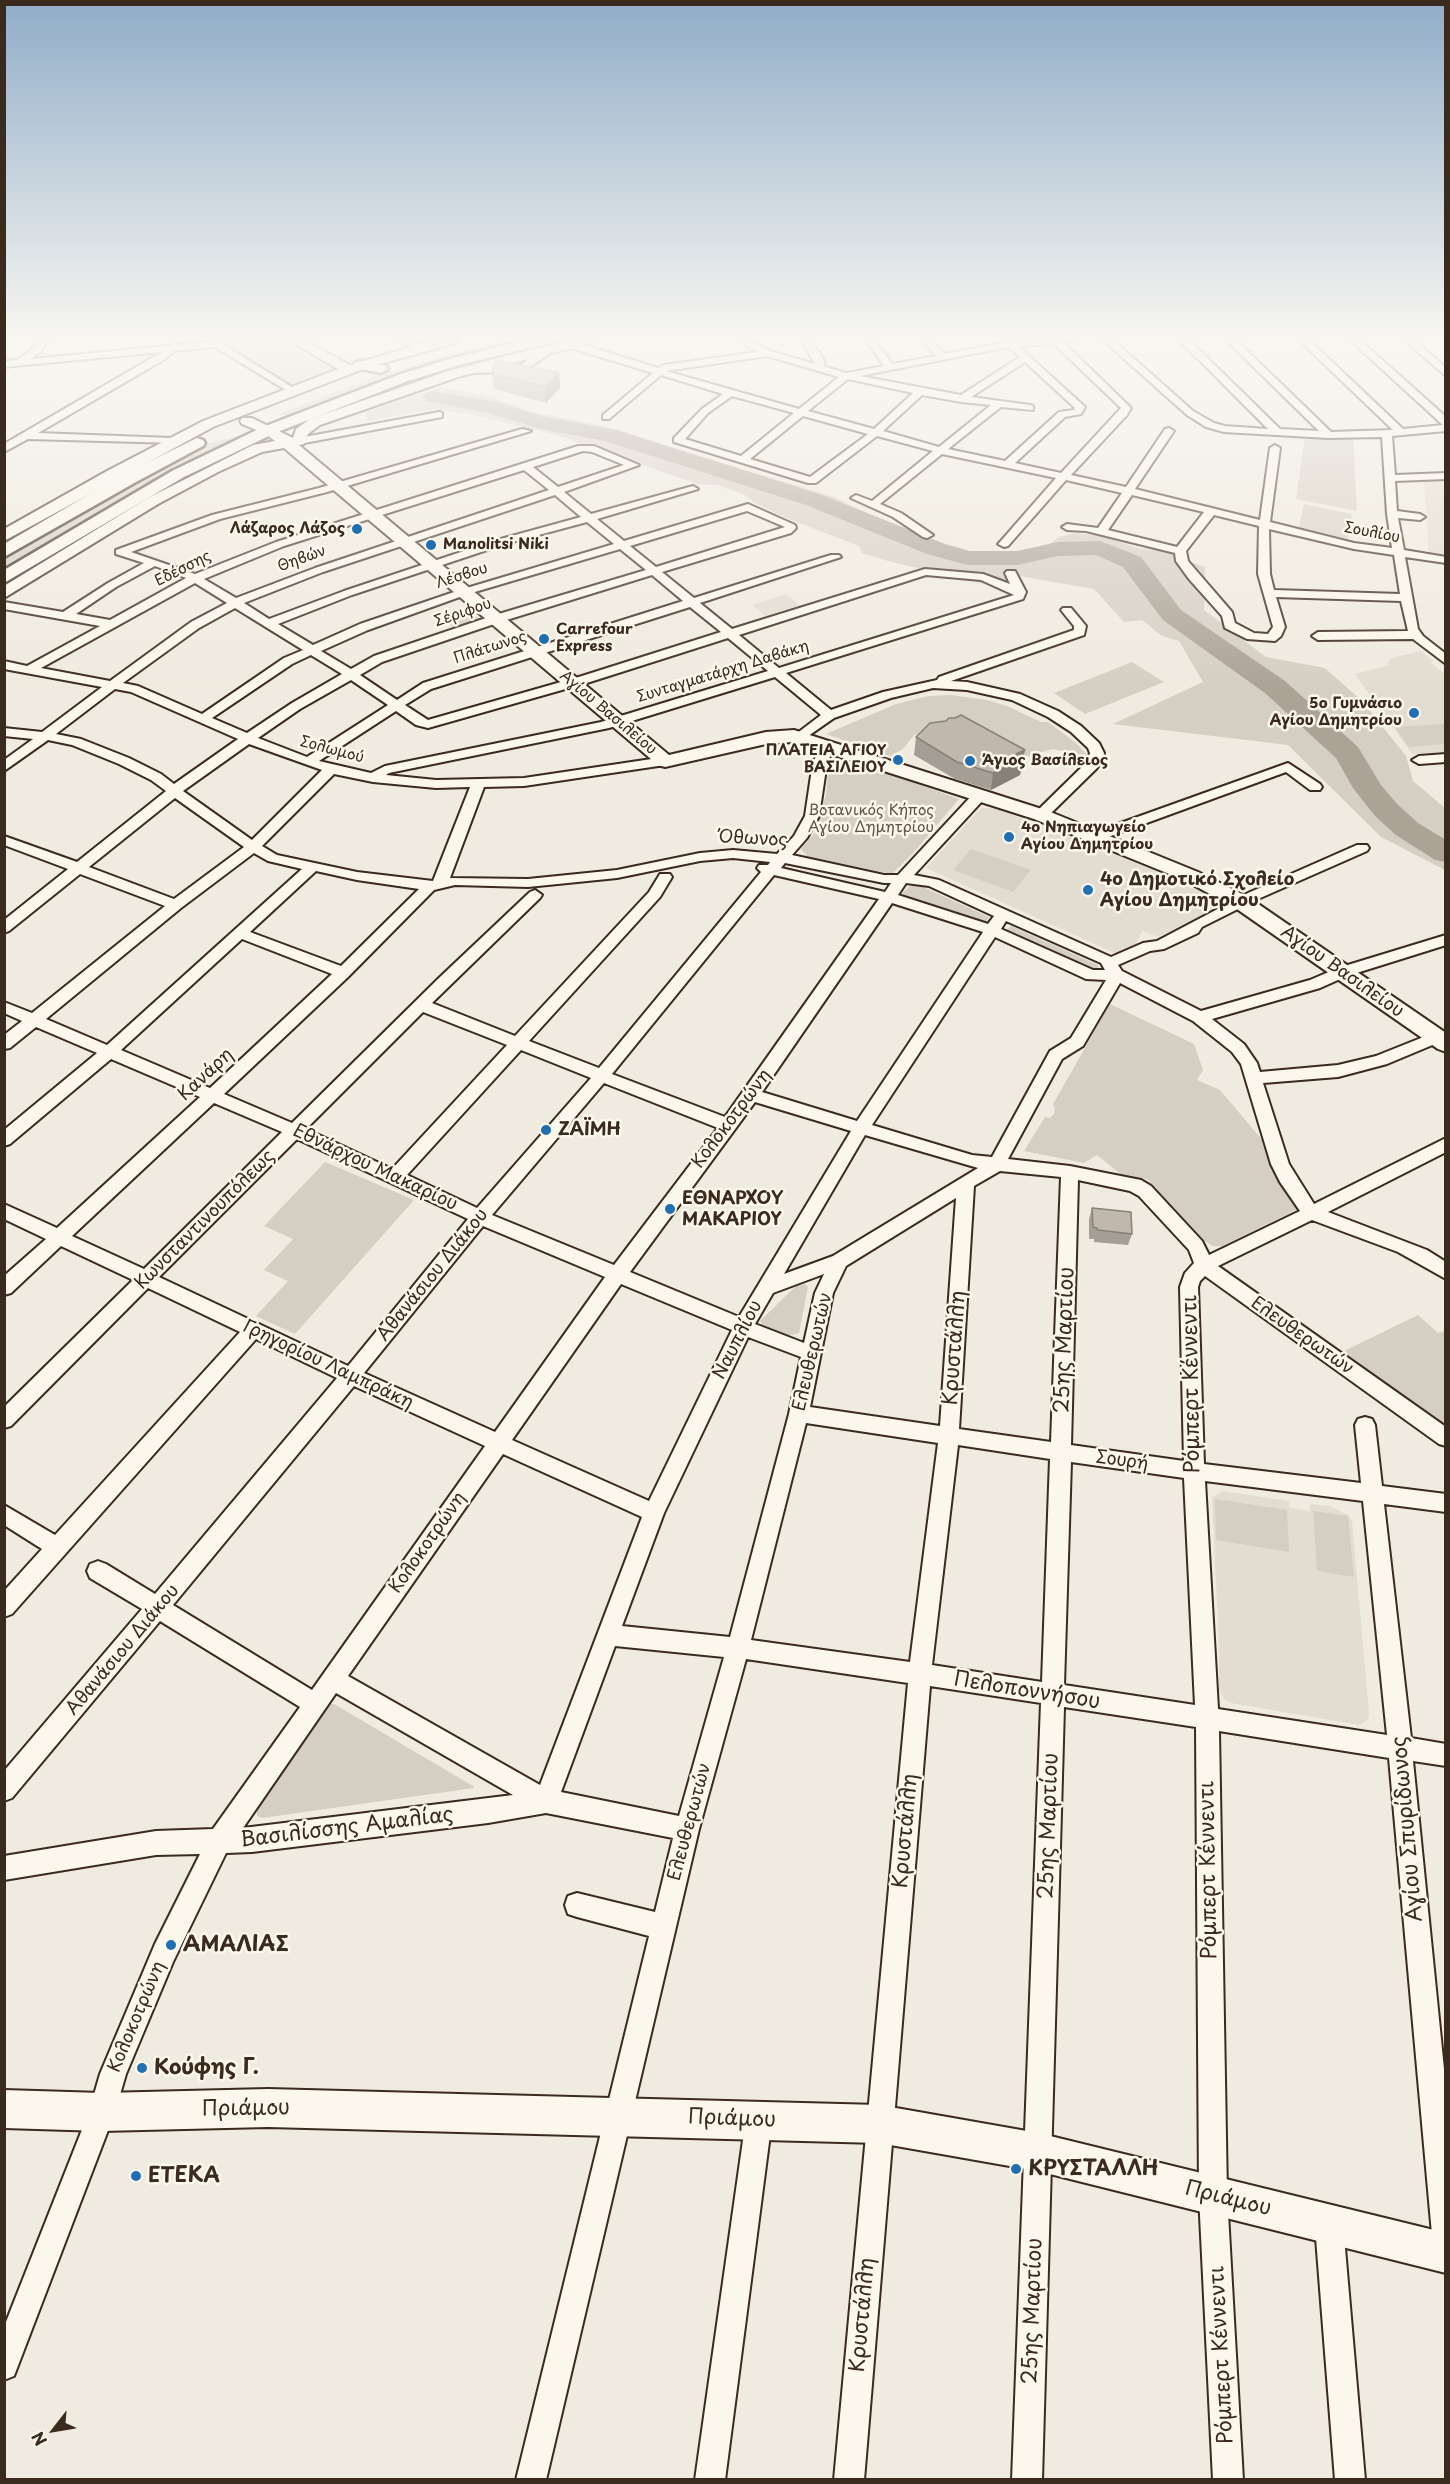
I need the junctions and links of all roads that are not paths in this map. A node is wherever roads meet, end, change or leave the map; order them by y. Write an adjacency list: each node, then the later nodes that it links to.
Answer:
1 (144, 456): 39 (street)
2 (173, 456): 48 (main road)
3 (228, 456): 56 (main road)
4 (241, 456): 60 (street)
5 (300, 456): 26 (street, Αγίου Βασιλείου)
6 (439, 456): 26 (street)
7 (558, 456): 21 (street, Εδέσσης)
8 (610, 456): 20 (street, Εδέσσης)
9 (729, 456): 19 (street)
10 (747, 456): 19 (street)
11 (845, 456): 19 (street)
12 (937, 456): 31 (street)
13 (964, 456): 22 (street, Σουλίου)
14 (1017, 456): 22 (street)
15 (1083, 456): 24 (street)
16 (1153, 456): 29 (street)
17 (1274, 456): 37 (street)
18 (1389, 456): 25 (street)
19 (742, 460)
20 (634, 465): 28 (street, Θηβών)
21 (526, 466): 28 (street); 34 (street, Εδέσσης)
22 (1006, 466): 24 (street, Σουλίου)
23 (1446, 476): 25 (street)
24 (1062, 478): 29 (street, Σουλίου); 46 (street)
25 (1391, 478): 33 (street)
26 (337, 485): 34 (street, Αγίου Βασιλείου); 52 (street)
27 (693, 489): 35 (street)
28 (558, 491): 35 (street); 44 (street, Θηβών)
29 (1130, 491): 32 (street, Σουλίου); 41 (street)
30 (856, 498): 31 (street)
31 (874, 504): 42 (street)
32 (1211, 510): 37 (street, Σουλίου); 47 (street)
33 (1392, 514): 36 (street); 49 (street)
34 (372, 515): 44 (street, Αγίου Βασιλείου); 57 (street, Εδέσσης)
35 (590, 518): 45 (street); 53 (street)
36 (1420, 518)
37 (1264, 525): 49 (street, Σουλίου); 61 (street)
38 (1067, 527): 41 (street)
39 (11, 528): 43 (street)
40 (791, 528): 45 (street, Λέσβου); 54 (street, Σέριφου)
41 (1101, 532): 47 (street)
42 (927, 535)
43 (4, 536)
44 (404, 542): 53 (street, Αγίου Βασιλείου); 64 (street, Θηβών)
45 (623, 544): 54 (street); 58 (street, Λέσβου)
46 (1004, 544)
47 (1179, 551): 61 (street)
48 (4, 552)
49 (1398, 554): 51 (street, Σουλίου); 62 (street)
50 (835, 557): 63 (street, Πλάτωνος)
51 (1446, 560)
52 (154, 562): 57 (street); 67 (street)
53 (432, 565): 58 (street, Αγίου Βασιλείου); 69 (street)
54 (656, 571): 63 (street); 68 (street, Σέριφου)
55 (1011, 573): 59 (street)
56 (4, 578)
57 (195, 578): 64 (street); 70 (street, Εδέσσης)
58 (464, 592): 68 (street, Αγίου Βασιλείου); 74 (street, Λέσβου)
59 (1020, 592): 71 (street); 79 (street, Συνταγματάρχη Δαβάκη)
60 (4, 593)
61 (1271, 593): 62 (street)
62 (1407, 598): 72 (street)
63 (693, 602): 71 (street); 75 (street, Πλάτωνος)
64 (235, 603): 69 (street); 82 (street, Θηβών)
65 (4, 605): 67 (street)
66 (1067, 610): 83 (street)
67 (65, 616): 70 (street)
68 (496, 619): 75 (street, Αγίου Βασιλείου); 80 (street, Σέριφου)
69 (269, 623): 74 (street)
70 (111, 624): 78 (street, Εδέσσης)
71 (731, 632): 79 (street); 81 (street)
72 (1415, 634): 73 (street); 76 (street)
73 (1318, 636)
74 (311, 650): 80 (street); 86 (street, Λέσβου)
75 (534, 651): 81 (street, Αγίου Βασιλείου); 84 (street, Πλάτωνος)
76 (1446, 660)
77 (4, 665): 78 (street, Σολωμού)
78 (28, 670): 82 (street, Σολωμού)
79 (779, 672): 85 (street); 87 (street, Συνταγματάρχη Δαβάκη)
80 (352, 675): 84 (street); 91 (street, Σέριφου)
81 (570, 681): 84 (street); 87 (street, Αγίου Βασιλείου)
82 (114, 684): 86 (street, Σολωμού); 89 (street, Θηβών)
83 (933, 684): 85 (street); 104 (street)
84 (398, 705): 96 (street, Πλάτωνος)
85 (829, 715): 90 (street)
86 (204, 718): 91 (street, Σολωμού)
87 (618, 721): 95 (street, Αγίου Βασιλείου); 99 (street, Συνταγματάρχη Δαβάκη)
88 (4, 732): 89 (street, Όθωνος)
89 (47, 736): 97 (street, Θηβών); 102 (street, Όθωνος)
90 (801, 737): 92 (street, Αγίου Βασιλείου); 95 (street, Αγίου Βασιλείου)
91 (247, 738): 96 (street, Σολωμού); 102 (street, Σέριφου)
92 (829, 746): 103 (street, Αγίου Βασιλείου); 109 (street, Αθανάσιου Διάκου)
93 (1446, 758): 94 (street)
94 (1419, 760)
95 (666, 761): 100 (street, Σολωμού)
96 (308, 762): 98 (street, Σολωμού)
97 (4, 767)
98 (331, 769): 99 (street, Σολωμού); 107 (street)
99 (373, 778): 100 (street, Σολωμού)
100 (478, 784): 114 (street, Κανάρη)
101 (1315, 787): 105 (street)
102 (175, 792): 107 (street, Όθωνος); 111 (street, Σέριφου)
103 (980, 795): 104 (street, Αγίου Βασιλείου); 113 (street, Κολοκοτρώνη)
104 (1041, 815): 105 (street, Αγίου Βασιλείου)
105 (1095, 837): 117 (street, Αγίου Βασιλείου)
106 (4, 840): 111 (street)
107 (252, 848): 110 (street, Όθωνος); 118 (street)
108 (1362, 848): 117 (street)
109 (777, 864): 112 (street, Όθωνος); 113 (street, Όθωνος); 114 (street, Όθωνος); 116 (street, Όθωνος); 134 (street, Αθανάσιου Διάκου)
110 (311, 868): 114 (street, Όθωνος); 121 (street)
111 (80, 869): 118 (street); 120 (street, Σέριφου)
112 (665, 877): 115 (street, Όθωνος); 131 (street)
113 (903, 879): 116 (street, Κολοκοτρώνη); 119 (street, Όθωνος)
114 (433, 886): 115 (street, Όθωνος); 125 (street, Κανάρη)
115 (535, 895): 126 (street, Κωνσταντινουπόλεως)
116 (889, 897): 119 (street, Όθωνος); 136 (street, Κολοκοτρώνη)
117 (1241, 902): 123 (street); 124 (street, Αγίου Βασιλείου)
118 (176, 904): 129 (street)
119 (996, 923): 123 (street, Όθωνος); 139 (street, Ναυπλίου)
120 (4, 928)
121 (239, 933): 125 (street); 133 (street)
122 (1446, 940): 124 (street)
123 (1113, 969): 128 (street, Όθωνος); 143 (street)
124 (1343, 972): 128 (street); 130 (street, Αγίου Βασιλείου)
125 (343, 973): 137 (street, Κανάρη)
126 (421, 1005): 131 (street); 140 (street, Κωνσταντινουπόλεως)
127 (4, 1007): 129 (street, Εθνάρχου Μακαρίου)
128 (1199, 1017): 135 (street, Όθωνος)
129 (35, 1020): 132 (street); 133 (street, Εθνάρχου Μακαρίου)
130 (1438, 1034): 135 (street)
131 (517, 1043): 134 (street); 145 (street)
132 (4, 1044)
133 (109, 1052): 137 (street, Εθνάρχου Μακαρίου); 141 (street)
134 (603, 1074): 138 (street); 149 (street, Αθανάσιου Διάκου)
135 (1255, 1077): 148 (street, Όθωνος)
136 (751, 1095): 138 (street, Κολοκοτρώνη); 139 (street, Ελευθερωτών)
137 (211, 1097): 140 (street, Εθνάρχου Μακαρίου); 150 (street, Κανάρη)
138 (728, 1125): 154 (street, Κολοκοτρώνη)
139 (861, 1128): 143 (street, Ελευθερωτών); 157 (street, Ναυπλίου)
140 (295, 1131): 145 (street, Εθνάρχου Μακαρίου); 155 (street, Κωνσταντινουπόλεως)
141 (4, 1140)
142 (1446, 1144): 148 (street)
143 (996, 1165): 144 (street, Ελευθερωτών); 146 (street)
144 (1070, 1172): 152 (street, Ελευθερωτών); 168 (street, 25ης Μαρτίου)
145 (395, 1177): 149 (street, Εθνάρχου Μακαρίου)
146 (966, 1183): 151 (street); 165 (street, Κρυστάλλη)
147 (4, 1211): 150 (street, Γρηγορίου Λαμπράκη)
148 (1311, 1213): 152 (street); 153 (street)
149 (480, 1217): 154 (street, Εθνάρχου Μακαρίου); 161 (street, Αθανάσιου Διάκου)
150 (59, 1237): 155 (street, Γρηγορίου Λαμπράκη); 156 (street, Κανάρη)
151 (839, 1261): 157 (street); 160 (street, Ελευθερωτών)
152 (1204, 1265): 166 (street, Ελευθερωτών); 169 (street, Ρόμπερτ Κέννεντι)
153 (1446, 1272)
154 (617, 1275): 158 (street, Εθνάρχου Μακαρίου); 167 (street, Κολοκοτρώνη)
155 (146, 1278): 159 (street, Γρηγορίου Λαμπράκη); 163 (street, Κωνσταντινουπόλεως)
156 (4, 1288)
157 (765, 1289): 158 (street, Ναυπλίου)
158 (743, 1327): 160 (street, Εθνάρχου Μακαρίου); 172 (street, Ναυπλίου)
159 (253, 1330): 161 (street, Γρηγορίου Λαμπράκη); 174 (street)
160 (813, 1354): 162 (street, Ελευθερωτών)
161 (351, 1376): 167 (street, Γρηγορίου Λαμπράκη); 177 (street, Αθανάσιου Διάκου)
162 (800, 1414): 165 (street, Σουρή); 179 (street, Ελευθερωτών)
163 (4, 1420)
164 (1365, 1425): 170 (street, Αγίου Σπυρίδωνος)
165 (950, 1436): 168 (street, Σουρή); 180 (street, Κρυστάλλη)
166 (1446, 1438)
167 (498, 1443): 172 (street, Γρηγορίου Λαμπράκη); 181 (street, Κολοκοτρώνη)
168 (1061, 1452): 169 (street, Σουρή); 182 (street, 25ης Μαρτίου)
169 (1194, 1471): 170 (street, Σουρή); 184 (street, Ρόμπερτ Κέννεντι)
170 (1374, 1492): 171 (street, Σουρή); 185 (street, Αγίου Σπυρίδωνος)
171 (1446, 1503)
172 (654, 1513): 178 (street, Ναυπλίου)
173 (4, 1514): 174 (street)
174 (57, 1548): 176 (street)
175 (98, 1571): 177 (street)
176 (4, 1607)
177 (159, 1607): 183 (street); 187 (street, Αθανάσιου Διάκου)
178 (608, 1635): 179 (street, Πελοποννήσου); 188 (street, Ναυπλίου)
179 (738, 1648): 180 (street, Πελοποννήσου); 189 (street, Ελευθερωτών)
180 (920, 1674): 182 (street, Πελοποννήσου); 198 (street, Κρυστάλλη)
181 (333, 1679): 183 (street, Κολοκοτρώνη); 188 (street)
182 (1053, 1696): 184 (street, Πελοποννήσου); 199 (street, 25ης Μαρτίου)
183 (315, 1704): 190 (street, Κολοκοτρώνη)
184 (1207, 1719): 185 (street, Πελοποννήσου); 200 (street, Ρόμπερτ Κέννεντι)
185 (1400, 1747): 186 (street, Πελοποννήσου); 202 (street, Αγίου Σπυρίδωνος)
186 (1446, 1755)
187 (4, 1790)
188 (546, 1801): 189 (street, Βασιλίσσης Αμαλίας); 190 (street, Βασιλίσσης Αμαλίας)
189 (687, 1829): 193 (street, Ελευθερωτών)
190 (218, 1843): 191 (street, Βασιλίσσης Αμαλίας); 195 (street, Κολοκοτρώνη)
191 (4, 1868)
192 (577, 1905): 193 (street)
193 (664, 1927): 196 (street, Ελευθερωτών)
194 (4, 2109): 195 (street, Πριάμου)
195 (102, 2112): 196 (street, Πριάμου); 204 (street, Κολοκοτρώνη)
196 (619, 2116): 197 (street, Πριάμου); 205 (street, Ελευθερωτών)
197 (759, 2119): 198 (street, Πριάμου); 206 (street)
198 (879, 2124): 199 (street, Πριάμου); 207 (street, Κρυστάλλη)
199 (1038, 2152): 200 (street, Πριάμου); 208 (street, 25ης Μαρτίου)
200 (1213, 2194): 201 (street, Πριάμου); 209 (street, Ρόμπερτ Κέννεντι)
201 (1329, 2225): 203 (street, Πριάμου); 210 (street)
202 (1446, 2234)
203 (1446, 2253)
204 (4, 2366)
205 (531, 2480)
206 (710, 2480)
207 (849, 2480)
208 (1027, 2480)
209 (1228, 2480)
210 (1350, 2480)

